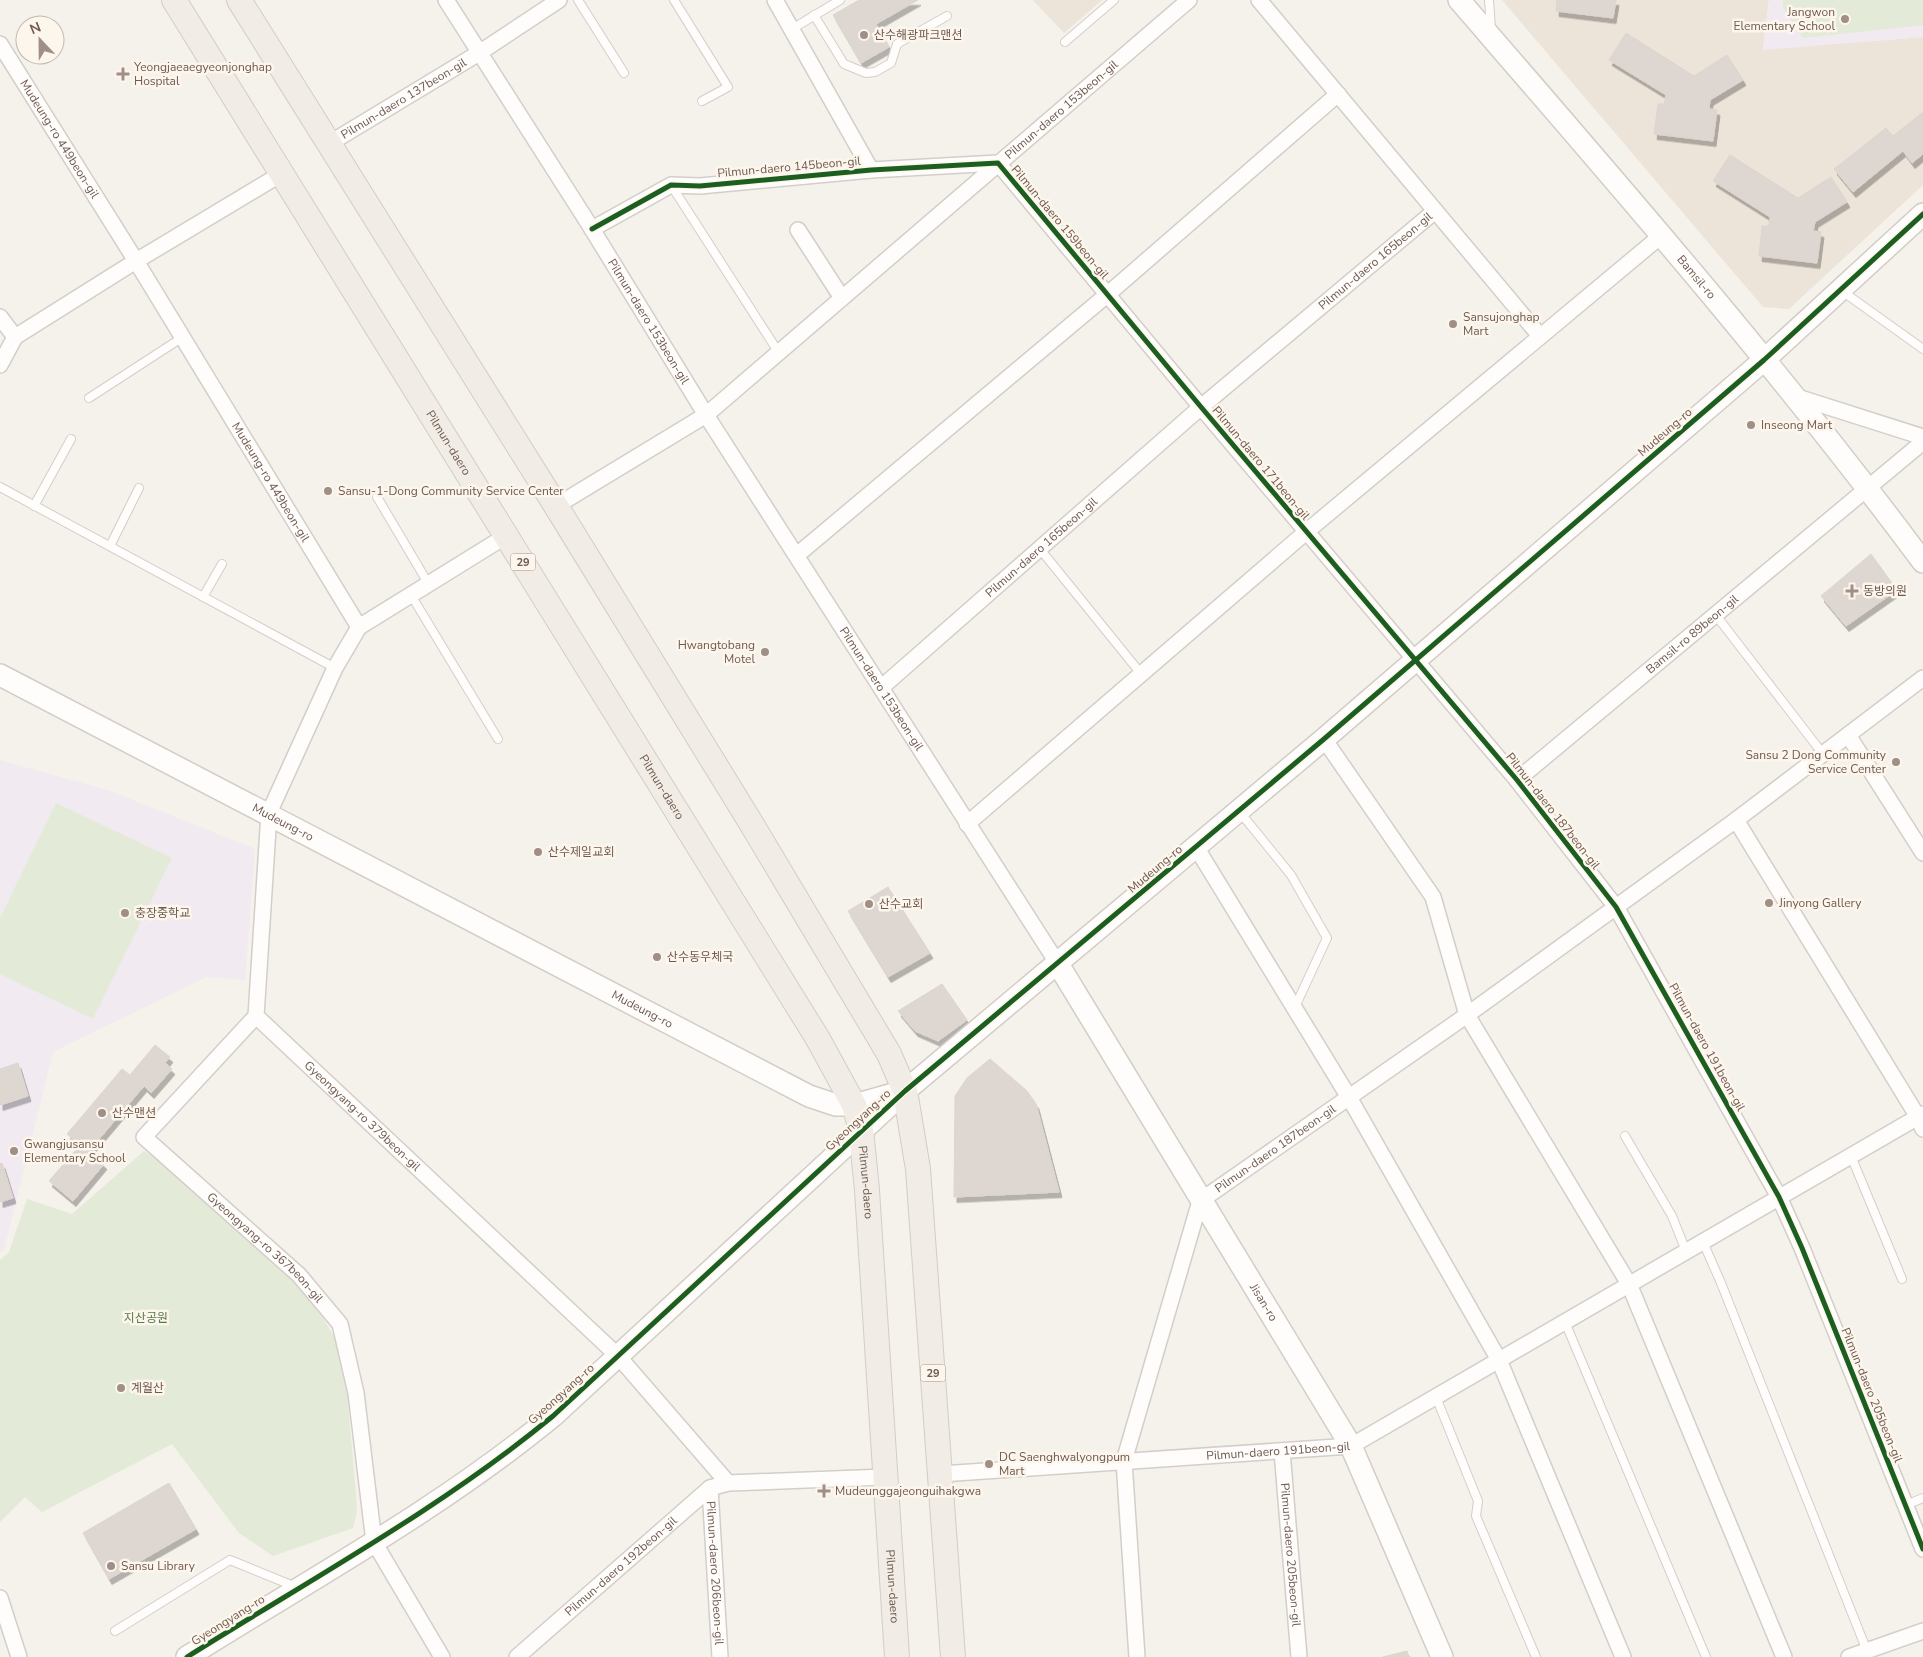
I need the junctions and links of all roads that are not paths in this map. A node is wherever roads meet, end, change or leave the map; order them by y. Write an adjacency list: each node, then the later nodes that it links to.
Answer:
1 (174, 0): 27 (main road, Pilmun-daero / 29)
2 (239, 0): 24 (main road, 29)
3 (446, 0): 20 (street, Pilmun-daero 137beon-gil)
4 (560, 0): 20 (street, Pilmun-daero 137beon-gil)
5 (578, 0): 21 (lane)
6 (674, 0): 23 (lane)
7 (775, 0): 16 (street, Pilmun-daero 145beon-gil)
8 (840, 0): 14 (lane)
9 (1114, 0): 18 (lane)
10 (1189, 0): 25 (street, Pilmun-daero 153beon-gil)
11 (1259, 0): 22 (street)
12 (1460, 0): 17 (street, Bamsil-ro)
13 (1489, 0): 17 (lane)
14 (814, 15): 15 (lane); 16 (lane)
15 (946, 16)
16 (792, 29): 26 (street, Pilmun-daero 145beon-gil)
17 (1492, 38): 33 (street, Bamsil-ro)
18 (1064, 42)
19 (0, 44): 34 (street, Mudeung-ro 449beon-gil)
20 (479, 53): 24 (street, Pilmun-daero 137beon-gil); 31 (street)
21 (624, 73)
22 (1338, 94): 29 (street, Pilmun-daero 165beon-gil); 36 (street, Pilmun-daero 159beon-gil)
23 (702, 101)
24 (330, 143): 58 (main road, 29)
25 (998, 162): 26 (street, Pilmun-daero 145beon-gil); 36 (street, Pilmun-daero 159beon-gil); 37 (street, Pilmun-daero 153beon-gil)
26 (871, 170): 28 (street, Pilmun-daero 145beon-gil)
27 (281, 174): 34 (street); 60 (main road, Pilmun-daero / 29)
28 (671, 185): 31 (street); 43 (lane)
29 (1435, 211): 39 (street); 48 (street, Pilmun-daero 165beon-gil)
30 (1923, 214): 35 (street, Mudeung-ro)
31 (592, 229): 49 (street, Pilmun-daero 153beon-gil)
32 (798, 230): 37 (street)
33 (1662, 235): 39 (street, Pilmun-daero 171beon-gil); 44 (street, Bamsil-ro)
34 (136, 260): 40 (street); 41 (street, Mudeung-ro 449beon-gil)
35 (1840, 290): 42 (lane); 44 (street, Mudeung-ro)
36 (1108, 294): 48 (street); 63 (street, Pilmun-daero 159beon-gil)
37 (842, 298): 43 (street, Pilmun-daero 153beon-gil)
38 (0, 317): 40 (street)
39 (1540, 336): 59 (street, Pilmun-daero 171beon-gil)
40 (15, 337): 45 (street)
41 (183, 337): 47 (lane); 70 (street, Mudeung-ro 449beon-gil)
42 (1923, 349)
43 (779, 353): 49 (street, Pilmun-daero 153beon-gil)
44 (1764, 360): 46 (street, Bamsil-ro); 71 (street, Mudeung-ro)
45 (0, 365)
46 (1794, 396): 50 (street); 54 (street, Bamsil-ro)
47 (89, 398)
48 (1201, 407): 59 (street, Pilmun-daero 171beon-gil); 62 (street, Pilmun-daero 165beon-gil)
49 (706, 415): 58 (street, Pilmun-daero 153beon-gil); 63 (street, Pilmun-daero 153beon-gil)
50 (1923, 437)
51 (71, 438): 57 (lane)
52 (1923, 442): 54 (street, Bamsil-ro 89beon-gil)
53 (0, 487): 57 (lane)
54 (1867, 487): 64 (street, Bamsil-ro); 69 (street, Bamsil-ro 89beon-gil)
55 (138, 488): 61 (lane)
56 (377, 497): 66 (lane)
57 (34, 506): 61 (lane)
58 (556, 506): 93 (main road, 29)
59 (1306, 532): 71 (street); 74 (street, Pilmun-daero 171beon-gil)
60 (506, 536): 66 (street); 95 (main road, Pilmun-daero / 29)
61 (110, 546): 68 (lane)
62 (1040, 549): 74 (lane); 76 (street, Pilmun-daero 165beon-gil)
63 (798, 555): 76 (street, Pilmun-daero 153beon-gil)
64 (1923, 562)
65 (222, 564): 68 (lane)
66 (428, 584): 67 (street)
67 (411, 594): 70 (street); 78 (lane)
68 (203, 597): 72 (lane)
69 (1715, 614): 80 (lane); 81 (street, Bamsil-ro 89beon-gil)
70 (359, 626): 72 (street)
71 (1416, 660): 79 (street, Mudeung-ro); 81 (street, Pilmun-daero 187beon-gil)
72 (335, 668): 83 (street)
73 (0, 675): 83 (street, Mudeung-ro)
74 (1142, 675): 85 (street, Pilmun-daero 171beon-gil)
75 (1923, 678): 77 (street, Pilmun-daero 187beon-gil)
76 (882, 687): 85 (street, Pilmun-daero 153beon-gil)
77 (1848, 735): 80 (street, Pilmun-daero 187beon-gil); 87 (street)
78 (498, 739)
79 (1324, 739): 82 (street, Mudeung-ro); 91 (street)
80 (1823, 754): 84 (street, Pilmun-daero 187beon-gil)
81 (1516, 780): 88 (street, Pilmun-daero 187beon-gil)
82 (1239, 811): 86 (street, Mudeung-ro); 90 (lane)
83 (269, 813): 92 (street); 95 (street, Mudeung-ro)
84 (1736, 820): 88 (street, Pilmun-daero 187beon-gil); 96 (street, Pilmun-daero 191beon-gil)
85 (968, 824): 89 (street, Pilmun-daero 153beon-gil)
86 (1196, 847): 89 (street, Mudeung-ro); 90 (street)
87 (1923, 853)
88 (1616, 907): 91 (street, Pilmun-daero 187beon-gil); 100 (street, Pilmun-daero 191beon-gil)
89 (1058, 964): 93 (street, Mudeung-ro); 101 (street, Jisan-ro)
90 (1295, 1007): 94 (street)
91 (1467, 1015): 94 (street, Pilmun-daero 187beon-gil); 105 (street)
92 (256, 1016): 107 (street, Gyeongyang-ro 379beon-gil); 119 (street, Gyeongyang-ro 367beon-gil)
93 (905, 1091): 95 (street, Mudeung-ro); 97 (street, Gyeongyang-ro); 113 (main road, 29)
94 (1350, 1099): 101 (street, Pilmun-daero 187beon-gil); 108 (street)
95 (854, 1105): 97 (main road, Pilmun-daero / 29)
96 (1921, 1120): 99 (street, Pilmun-daero 191beon-gil)
97 (861, 1130): 107 (street, Gyeongyang-ro); 114 (main road, Pilmun-daero / 29)
98 (1625, 1136): 103 (lane)
99 (1851, 1156): 100 (street, Pilmun-daero 191beon-gil); 104 (lane)
100 (1779, 1197): 102 (street, Pilmun-daero 191beon-gil); 118 (street, Pilmun-daero 205beon-gil)
101 (1200, 1201): 110 (street, Jisan-ro); 112 (street)
102 (1703, 1242): 103 (street, Pilmun-daero 191beon-gil); 125 (lane)
103 (1686, 1251): 105 (street, Pilmun-daero 191beon-gil)
104 (1902, 1279)
105 (1629, 1284): 106 (street, Pilmun-daero 191beon-gil); 139 (street)
106 (1565, 1322): 108 (street, Pilmun-daero 191beon-gil); 138 (lane)
107 (618, 1356): 115 (street); 119 (street, Gyeongyang-ro)
108 (1499, 1360): 109 (street, Pilmun-daero 191beon-gil); 137 (street)
109 (1436, 1397): 110 (street, Pilmun-daero 191beon-gil); 136 (lane)
110 (1351, 1446): 111 (street, Pilmun-daero 191beon-gil); 135 (street, Jisan-ro)
111 (1282, 1451): 112 (street, Pilmun-daero 191beon-gil); 134 (street, Pilmun-daero 205beon-gil)
112 (1124, 1461): 113 (street, Pilmun-daero 191beon-gil); 133 (street)
113 (941, 1474): 132 (main road, 29)
114 (886, 1477): 115 (street, Pilmun-daero 192beon-gil); 131 (main road, Pilmun-daero / 29)
115 (728, 1484): 116 (street, Pilmun-daero 192beon-gil)
116 (710, 1488): 129 (street, Pilmun-daero 192beon-gil); 130 (street, Pilmun-daero 206beon-gil)
117 (1923, 1498): 118 (lane)
118 (1906, 1505): 120 (street, Pilmun-daero 205beon-gil)
119 (374, 1542): 121 (street, Gyeongyang-ro); 128 (street)
120 (1923, 1549)
121 (298, 1588): 123 (lane); 127 (street, Gyeongyang-ro)
122 (0, 1598): 126 (street)
123 (115, 1631)
124 (1923, 1631): 125 (street)
125 (1874, 1652): 140 (street)
126 (19, 1657)
127 (187, 1657)
128 (442, 1657)
129 (517, 1657)
130 (720, 1657)
131 (897, 1657)
132 (953, 1657)
133 (1137, 1657)
134 (1299, 1657)
135 (1442, 1657)
136 (1536, 1657)
137 (1623, 1657)
138 (1706, 1657)
139 (1784, 1657)
140 (1849, 1657)

